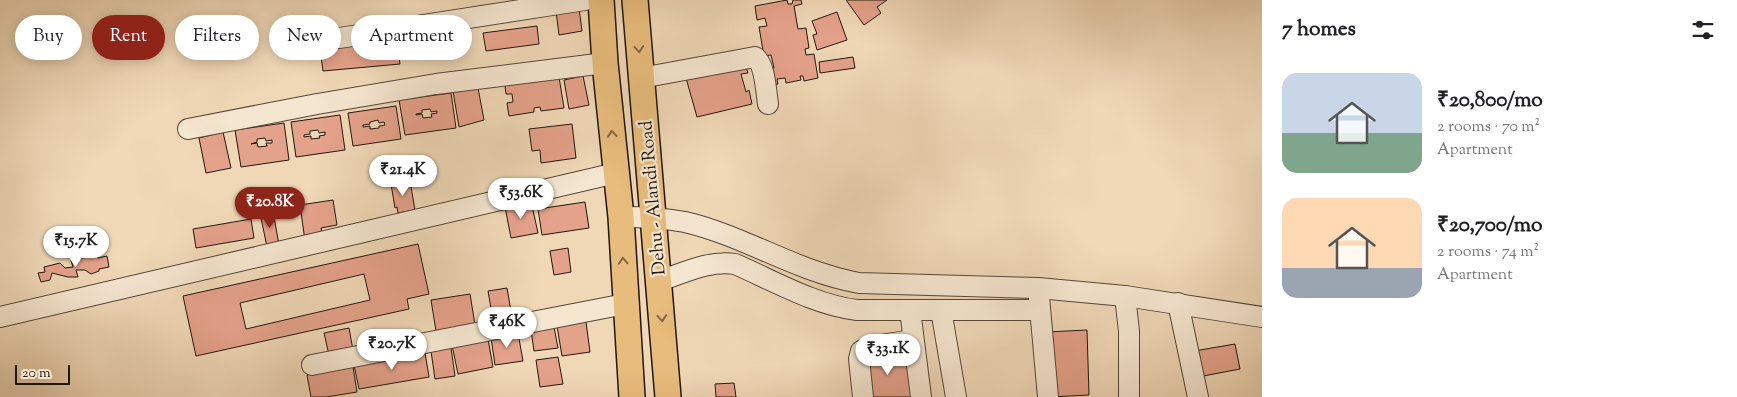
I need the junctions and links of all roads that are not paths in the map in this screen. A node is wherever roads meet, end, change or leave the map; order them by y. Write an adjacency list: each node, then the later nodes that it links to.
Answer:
1 (585, 0): 4 (street)
2 (601, 0): 5 (main road, Dehu - Alandi Road)
3 (635, 0): 6 (main road, Dehu - Alandi Road, one-way to 6)
4 (341, 38)
5 (605, 63): 8 (street); 9 (main road, Dehu - Alandi Road, one-way to 5)
6 (641, 78): 7 (street); 10 (main road, Dehu - Alandi Road)
7 (768, 104)
8 (188, 130)
9 (616, 173): 11 (main road, Dehu - Alandi Road); 20 (street)
10 (654, 217): 11 (street); 12 (main road, Dehu - Alandi Road); 13 (street)
11 (621, 218): 15 (main road, Dehu - Alandi Road, one-way to 11)
12 (659, 281): 17 (street); 25 (main road, Dehu - Alandi Road, one-way to 25)
13 (1038, 288): 14 (street); 19 (street)
14 (1126, 296): 16 (street); 30 (street)
15 (625, 304): 23 (street); 24 (main road, Dehu - Alandi Road)
16 (1178, 304): 21 (street); 31 (street)
17 (910, 310): 18 (street); 22 (street)
18 (941, 310): 19 (street); 28 (street)
19 (1040, 310): 29 (street)
20 (0, 317)
21 (1262, 317)
22 (914, 340): 26 (street); 27 (street)
23 (312, 365)
24 (632, 397)
25 (668, 397)
26 (863, 397)
27 (921, 397)
28 (956, 397)
29 (1048, 397)
30 (1129, 397)
31 (1198, 397)

